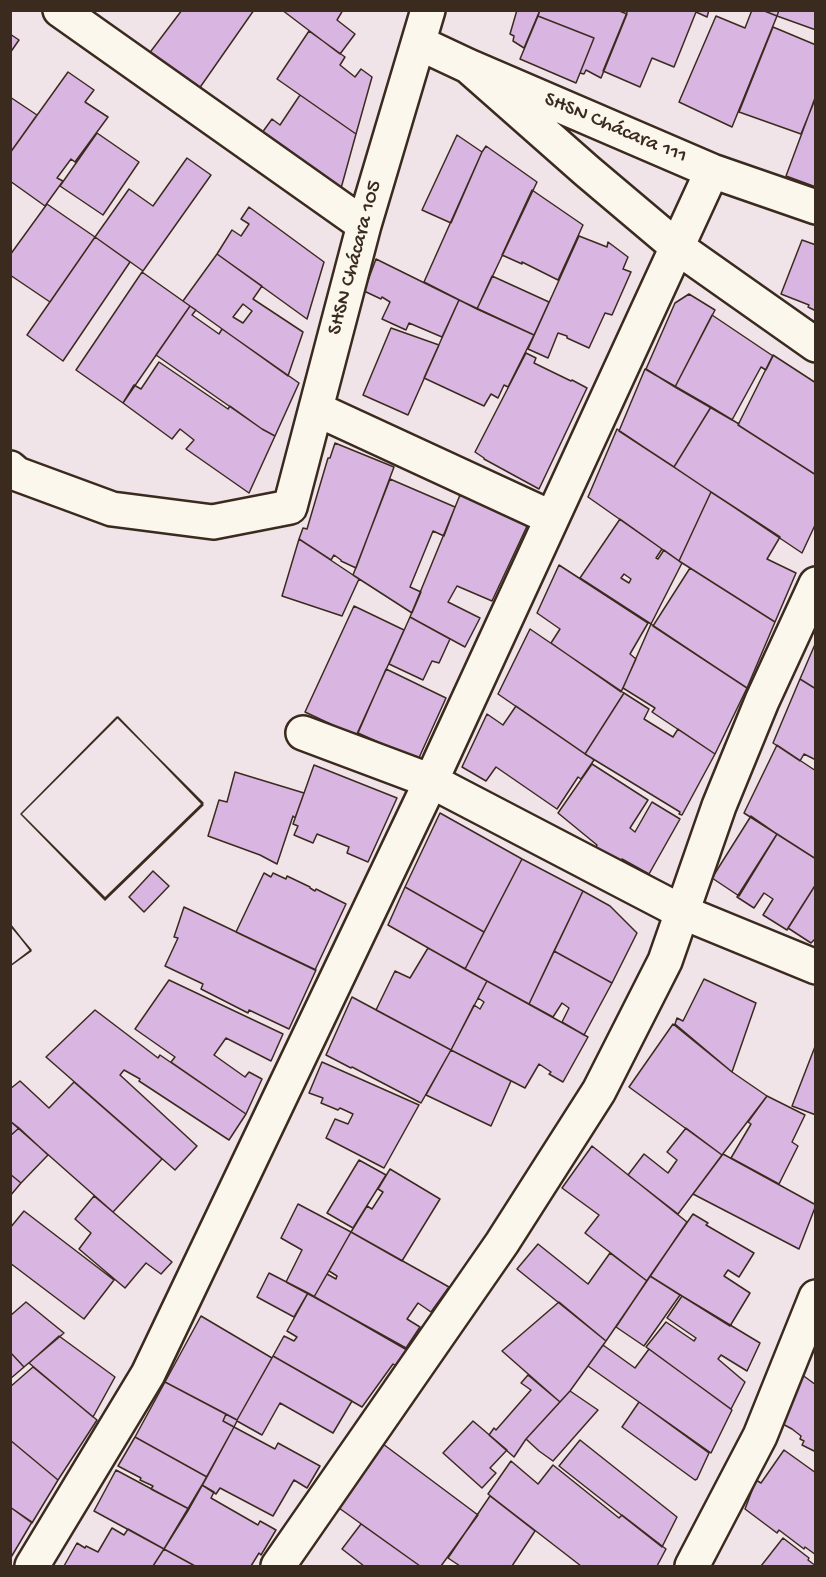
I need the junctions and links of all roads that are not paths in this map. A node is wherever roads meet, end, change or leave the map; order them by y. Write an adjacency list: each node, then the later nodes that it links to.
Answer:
1 (60, 10): 7 (street)
2 (428, 10): 3 (street, SHSN Chácara 105)
3 (419, 43): 4 (street, SHSN Chácara 111); 7 (street, SHSN Chácara 105)
4 (468, 66): 5 (street, SHSN Chácara 111); 8 (street)
5 (712, 171): 6 (street, SHSN Chácara 111); 8 (street)
6 (816, 207)
7 (364, 225): 10 (street, SHSN Chácara 105)
8 (677, 247): 9 (street); 12 (street)
9 (816, 345)
10 (316, 409): 11 (street, SHSN Chácara 105); 12 (street)
11 (10, 468)
12 (552, 518): 15 (street)
13 (816, 584): 16 (street)
14 (303, 733): 15 (street)
15 (431, 781): 16 (street); 19 (street)
16 (682, 912): 17 (street); 20 (street)
17 (816, 967)
18 (816, 1297): 21 (street)
19 (32, 1566)
20 (278, 1566)
21 (692, 1566)

